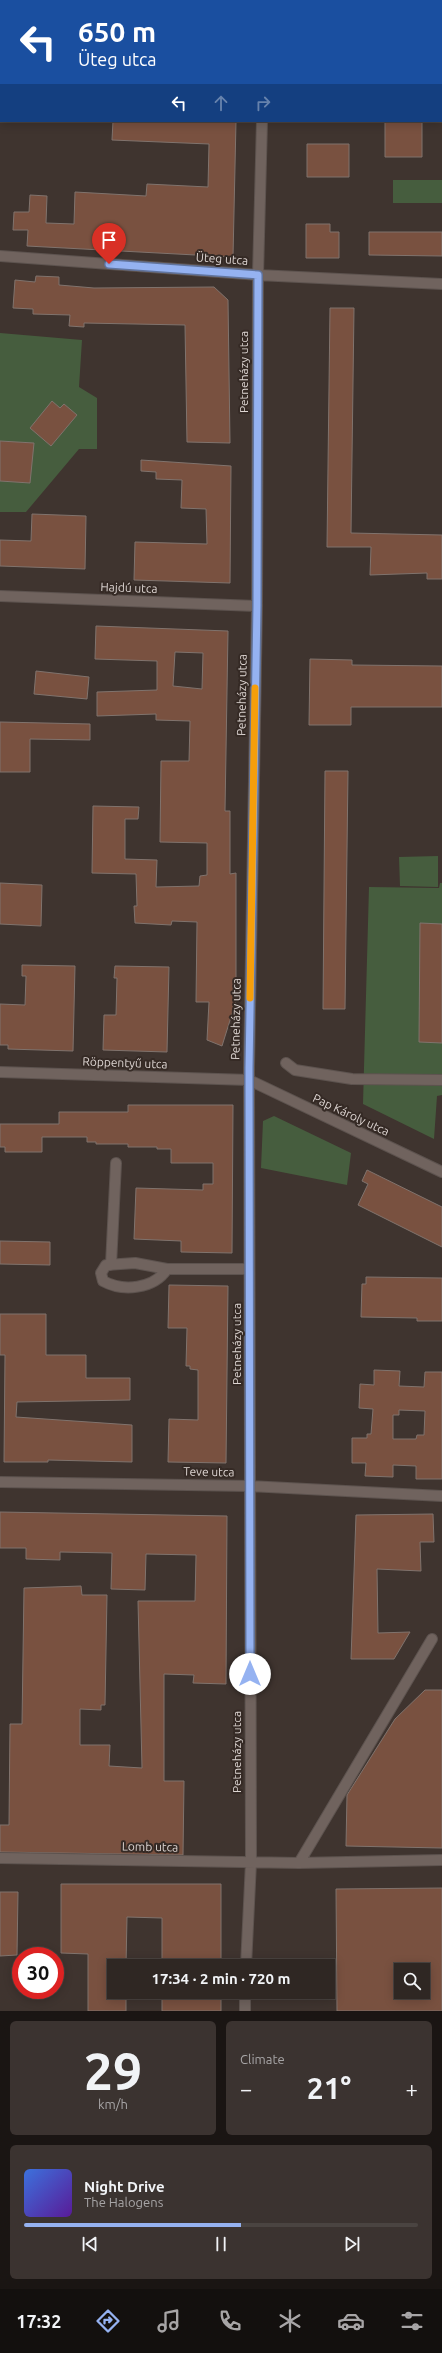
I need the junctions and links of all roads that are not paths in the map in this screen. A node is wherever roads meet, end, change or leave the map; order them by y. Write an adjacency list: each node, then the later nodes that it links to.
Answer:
1 (262, 122): 3 (street, Petneházy utca)
2 (0, 256): 3 (street, Üteg utca)
3 (258, 275): 4 (street, Üteg utca); 6 (street, Petneházy utca)
4 (442, 284)
5 (0, 596): 6 (street, Hajdú utca)
6 (257, 606): 9 (street, Petneházy utca)
7 (286, 1063): 10 (street)
8 (0, 1072): 9 (street, Röppentyű utca)
9 (249, 1080): 12 (street, Pap Károly utca); 15 (street, Petneházy utca)
10 (442, 1080)
11 (116, 1163): 13 (street)
12 (442, 1172)
13 (111, 1265): 14 (street); 14 (street)
14 (167, 1269): 15 (street)
15 (249, 1269): 17 (street, Petneházy utca)
16 (0, 1482): 17 (street, Teve utca)
17 (249, 1486): 18 (street, Teve utca); 22 (street, Petneházy utca)
18 (442, 1496)
19 (432, 1639): 23 (street)
20 (0, 1858): 22 (street, Lomb utca)
21 (442, 1860): 23 (street, Lomb utca)
22 (251, 1862): 23 (street, Lomb utca); 24 (street, Petneházy utca)
23 (299, 1863)
24 (246, 1959)
25 (245, 1999): 26 (street)
26 (245, 2011)

